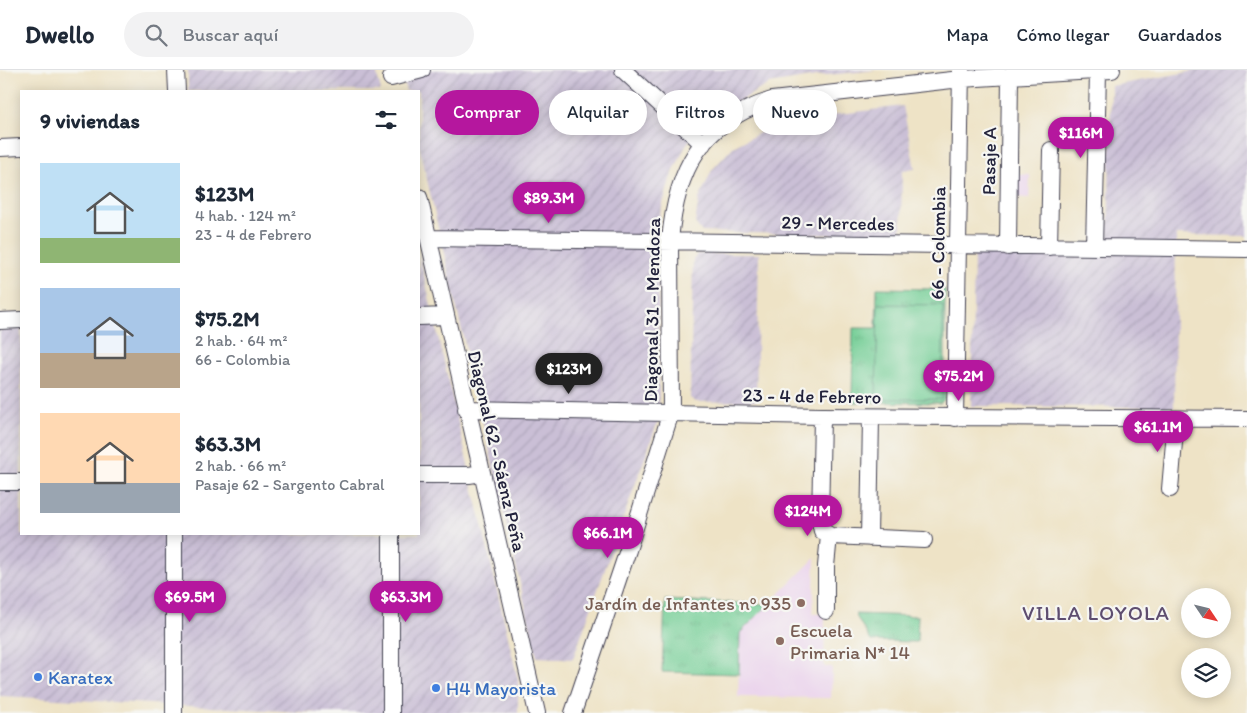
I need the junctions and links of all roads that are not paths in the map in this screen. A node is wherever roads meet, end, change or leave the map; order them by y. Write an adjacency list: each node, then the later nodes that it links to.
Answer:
1 (176, 70): 8 (street)
2 (422, 70): 7 (street)
3 (623, 70): 9 (street)
4 (1105, 71): 6 (street, Diagonal 31 - Mendoza); 19 (street)
5 (961, 74): 6 (street, Diagonal 31 - Mendoza); 9 (street, Diagonal 31 - Mendoza); 16 (street, 66 - Colombia)
6 (1010, 76): 17 (street, Pasaje A)
7 (392, 80)
8 (177, 90)
9 (703, 144): 15 (street, Diagonal 31 - Mendoza)
10 (0, 148): 11 (street)
11 (20, 148)
12 (1051, 150): 18 (street)
13 (420, 201): 14 (street, Diagonal 62 - Sáenz Peña)
14 (429, 238): 15 (street, 29 - Mercedes); 21 (street, Diagonal 62 - Sáenz Peña)
15 (670, 241): 16 (street, 29 - Mercedes); 26 (street, Diagonal 31 - Mendoza)
16 (958, 245): 17 (street, 29 - Mercedes); 29 (street, 66 - Colombia)
17 (1008, 246): 18 (street, 29 - Mercedes)
18 (1048, 247): 19 (street, 29 - Mercedes)
19 (1094, 247): 20 (street, 29 - Mercedes)
20 (1247, 249)
21 (446, 316): 22 (street); 25 (street, Diagonal 62 - Sáenz Peña)
22 (420, 317)
23 (0, 320): 24 (street)
24 (20, 320)
25 (466, 409): 26 (street, 23 - 4 de Febrero); 32 (street, Diagonal 62 - Sáenz Peña)
26 (671, 412): 27 (street, 23 - 4 de Febrero); 46 (street, Diagonal 31 - Mendoza)
27 (822, 416): 28 (street, 23 - 4 de Febrero); 39 (street)
28 (871, 417): 29 (street, 23 - 4 de Febrero); 40 (street)
29 (955, 418): 30 (street, 23 - 4 de Febrero)
30 (1176, 419): 31 (street, 23 - 4 de Febrero); 36 (street)
31 (1247, 419)
32 (482, 473): 33 (street); 45 (street, Diagonal 62 - Sáenz Peña)
33 (420, 476)
34 (0, 482): 35 (street)
35 (20, 482)
36 (1170, 489)
37 (174, 535): 43 (street)
38 (391, 535): 44 (street)
39 (829, 536): 40 (street); 42 (street)
40 (869, 538): 41 (street)
41 (924, 540)
42 (826, 611)
43 (174, 713)
44 (391, 713)
45 (537, 713)
46 (573, 713)

